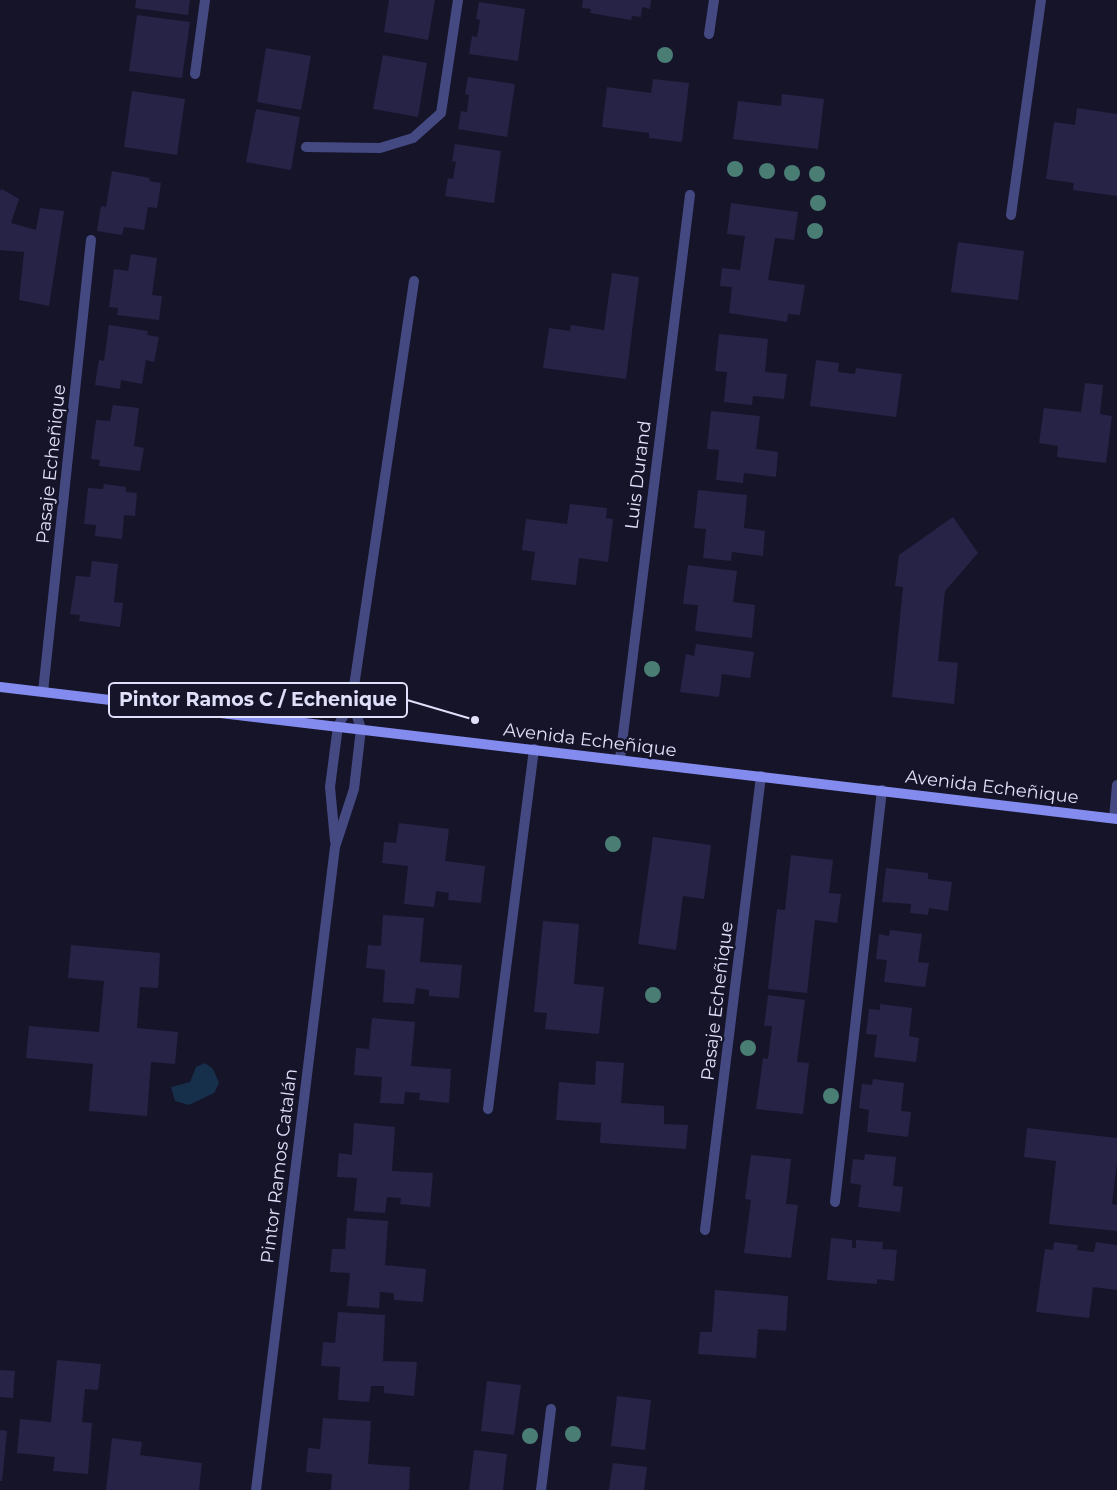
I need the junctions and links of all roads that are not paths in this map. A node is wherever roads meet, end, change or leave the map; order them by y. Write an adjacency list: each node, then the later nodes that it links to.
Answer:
1 (205, 0): 6 (street)
2 (458, 0): 7 (street)
3 (714, 0): 5 (street)
4 (1041, 0): 9 (street)
5 (709, 34)
6 (195, 74)
7 (306, 147)
8 (690, 195): 18 (street, Luis Durand)
9 (1011, 215)
10 (91, 240): 13 (street, Pasaje Echeñique)
11 (414, 281): 14 (street)
12 (0, 687): 13 (street, Avenida Echeñique)
13 (43, 692): 15 (street, Avenida Echeñique)
14 (352, 700): 15 (street); 16 (street)
15 (338, 726): 16 (street, Avenida Echeñique); 23 (street, Pintor Ramos Catalán)
16 (361, 729): 17 (street, Avenida Echeñique); 23 (street, Pintor Ramos Catalán)
17 (534, 749): 18 (street, Avenida Echeñique); 24 (street)
18 (620, 760): 19 (street, Avenida Echeñique)
19 (761, 776): 21 (street, Avenida Echeñique); 26 (street, Pasaje Echeñique)
20 (1117, 785): 22 (street)
21 (882, 790): 22 (street, Avenida Echeñique); 25 (street)
22 (1116, 818)
23 (335, 847): 28 (street, Pintor Ramos Catalán)
24 (488, 1110)
25 (835, 1202)
26 (705, 1230)
27 (551, 1409): 29 (street)
28 (256, 1490)
29 (541, 1490)

